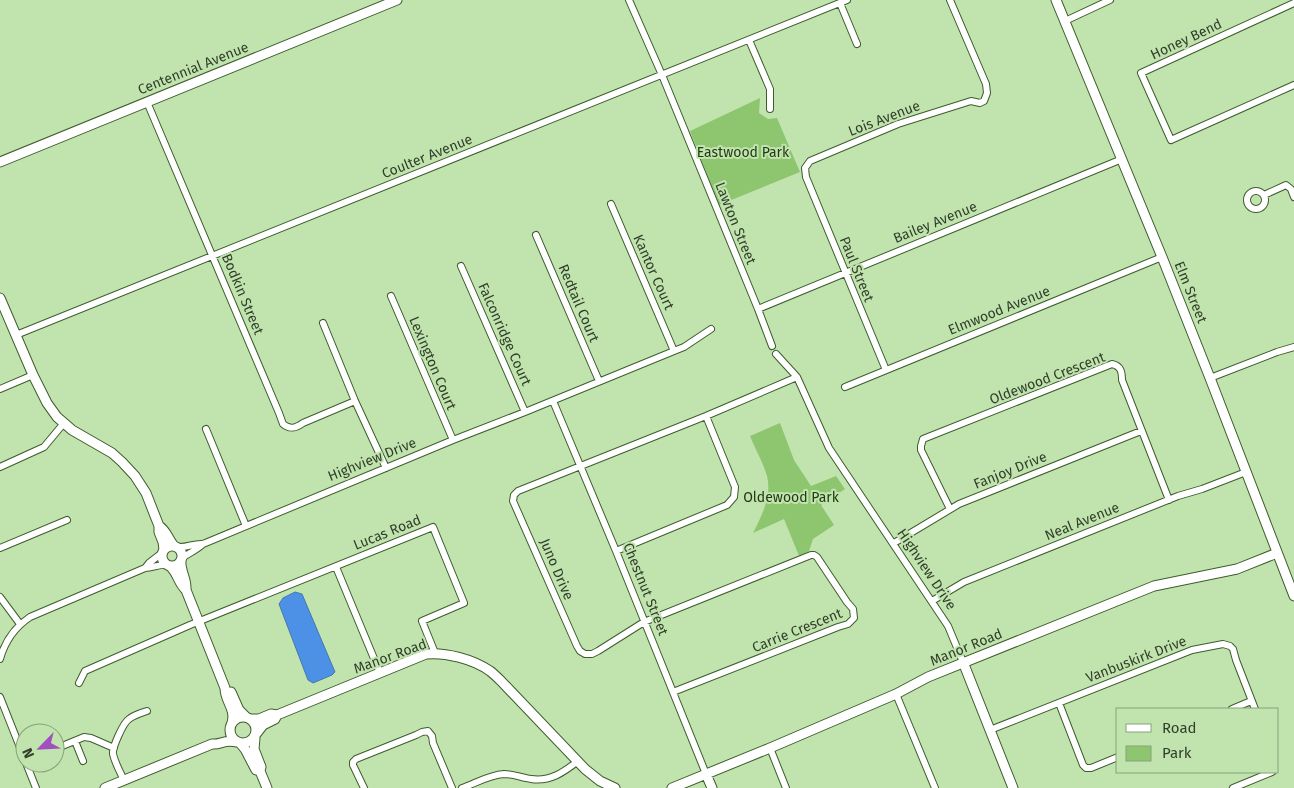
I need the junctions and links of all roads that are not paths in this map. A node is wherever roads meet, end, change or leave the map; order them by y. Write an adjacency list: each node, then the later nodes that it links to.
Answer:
1 (397, 0): 13 (street, Centennial Avenue)
2 (629, 0): 11 (street, Lawton Street)
3 (950, 0): 17 (street, Lois Avenue)
4 (1056, 0): 8 (street, Elm Street)
5 (1110, 0): 8 (street)
6 (843, 1): 9 (street, Coulter Avenue); 10 (street)
7 (1294, 3): 12 (street, Honey Bend)
8 (1065, 21): 15 (street, Elm Street)
9 (749, 40): 11 (street, Coulter Avenue); 14 (street)
10 (857, 44)
11 (662, 75): 22 (street, Coulter Avenue); 28 (street, Lawton Street)
12 (1294, 85)
13 (147, 102): 16 (street, Centennial Avenue); 22 (street, Bodkin Street)
14 (770, 109)
15 (1122, 158): 23 (street, Elm Street); 25 (street, Bailey Avenue)
16 (0, 162)
17 (806, 177): 25 (street, Paul Street)
18 (1264, 195): 19 (street)
19 (1294, 197)
20 (610, 204): 34 (street, Kantor Court)
21 (536, 235): 40 (street, Redtail Court)
22 (213, 255): 31 (street, Coulter Avenue); 43 (street, Bodkin Street)
23 (1162, 257): 36 (street, Elmwood Avenue); 39 (street, Elm Street)
24 (461, 266): 45 (street, Falconridge Court)
25 (845, 272): 28 (street, Bailey Avenue); 36 (street, Paul Street)
26 (391, 296): 50 (street, Lexington Court)
27 (1, 301): 31 (street)
28 (758, 309): 32 (street, Lawton Street)
29 (323, 323): 43 (street)
30 (712, 329): 34 (street)
31 (16, 335): 37 (street)
32 (772, 346)
33 (1294, 347): 39 (street)
34 (674, 351): 40 (street)
35 (776, 354): 38 (street, Highview Drive)
36 (886, 370): 41 (street, Elmwood Avenue)
37 (33, 375): 42 (street); 47 (street)
38 (797, 377): 46 (street); 60 (street, Highview Drive)
39 (1210, 378): 54 (street, Elm Street)
40 (599, 381): 44 (street)
41 (845, 387)
42 (0, 389)
43 (355, 401): 53 (street)
44 (553, 401): 45 (street, Highview Drive); 52 (street, Chestnut Street)
45 (526, 412): 50 (street, Highview Drive)
46 (706, 416): 52 (street); 64 (street)
47 (64, 423): 51 (street); 58 (street)
48 (206, 430): 59 (street)
49 (1141, 431): 55 (street, Oldewood Crescent); 56 (street, Fanjoy Drive); 56 (street, Oldewood Crescent)
50 (453, 440): 53 (street, Highview Drive)
51 (0, 467)
52 (581, 467): 64 (street, Chestnut Street); 76 (street, Juno Drive)
53 (386, 468): 59 (street, Highview Drive)
54 (1246, 472): 55 (street, Neal Avenue); 66 (street, Elm Street)
55 (1169, 500): 74 (street, Neal Avenue)
56 (950, 510): 60 (street, Fanjoy Drive)
57 (67, 520): 63 (street)
58 (159, 526): 62 (street); 65 (street)
59 (246, 526): 61 (street, Highview Drive)
60 (894, 543): 74 (street, Highview Drive)
61 (203, 544): 62 (street, Highview Drive); 67 (street, Highview Drive)
62 (176, 546): 65 (street); 67 (street)
63 (0, 548)
64 (616, 550): 76 (street, Chestnut Street)
65 (163, 552): 68 (street); 70 (street)
66 (1277, 553): 72 (street, Elm Street); 80 (street, Manor Road)
67 (182, 559): 68 (street); 71 (street)
68 (169, 565): 70 (street); 71 (street)
69 (336, 567): 75 (street, Lucas Road); 78 (street, Lucas Road); 81 (street)
70 (145, 568): 77 (street)
71 (186, 590): 75 (street)
72 (1294, 596)
73 (0, 597): 77 (street)
74 (932, 601): 80 (street, Highview Drive)
75 (199, 622): 82 (street, Lucas Road); 83 (street)
76 (644, 622): 84 (street, Chestnut Street); 84 (street, Carrie Crescent)
77 (20, 624): 79 (street)
78 (435, 653): 81 (street, Manor Road); 106 (street, Manor Road)
79 (0, 659)
80 (963, 662): 85 (street, Manor Road); 95 (street, Highview Drive)
81 (380, 673): 92 (street, Manor Road)
82 (79, 683)
83 (226, 688): 93 (street); 94 (street)
84 (673, 692): 110 (street, Chestnut Street)
85 (896, 694): 103 (street, Manor Road); 122 (street)
86 (0, 698): 96 (street)
87 (1251, 701): 88 (street, Vanbuskirk Drive); 89 (street); 90 (street, Vanbuskirk Drive)
88 (1059, 703): 95 (street, Vanbuskirk Drive); 104 (street)
89 (1234, 708)
90 (1254, 708)
91 (147, 711): 102 (street)
92 (277, 715): 93 (street, Manor Road); 97 (street)
93 (248, 718): 94 (street); 97 (street)
94 (231, 725): 99 (street); 100 (street)
95 (990, 730): 123 (street, Highview Drive)
96 (15, 735)
97 (255, 736): 99 (street); 107 (street)
98 (75, 741): 101 (street); 102 (street); 105 (street)
99 (238, 743): 100 (street); 107 (street)
100 (212, 744): 111 (street)
101 (65, 745)
102 (114, 748): 111 (street)
103 (770, 748): 110 (street, Manor Road); 121 (street)
104 (1116, 758)
105 (84, 761)
106 (578, 762): 117 (street); 118 (street, Manor Road)
107 (260, 771): 114 (street)
108 (30, 773): 112 (street)
109 (1270, 773): 124 (street)
110 (706, 774): 119 (street, Manor Road); 120 (street, Chestnut Street)
111 (124, 780): 113 (street)
112 (36, 788)
113 (105, 788)
114 (267, 788)
115 (364, 788): 116 (street)
116 (452, 788)
117 (462, 788)
118 (615, 788)
119 (672, 788)
120 (712, 788)
121 (786, 788)
122 (935, 788)
123 (1014, 788)
124 (1233, 788)

